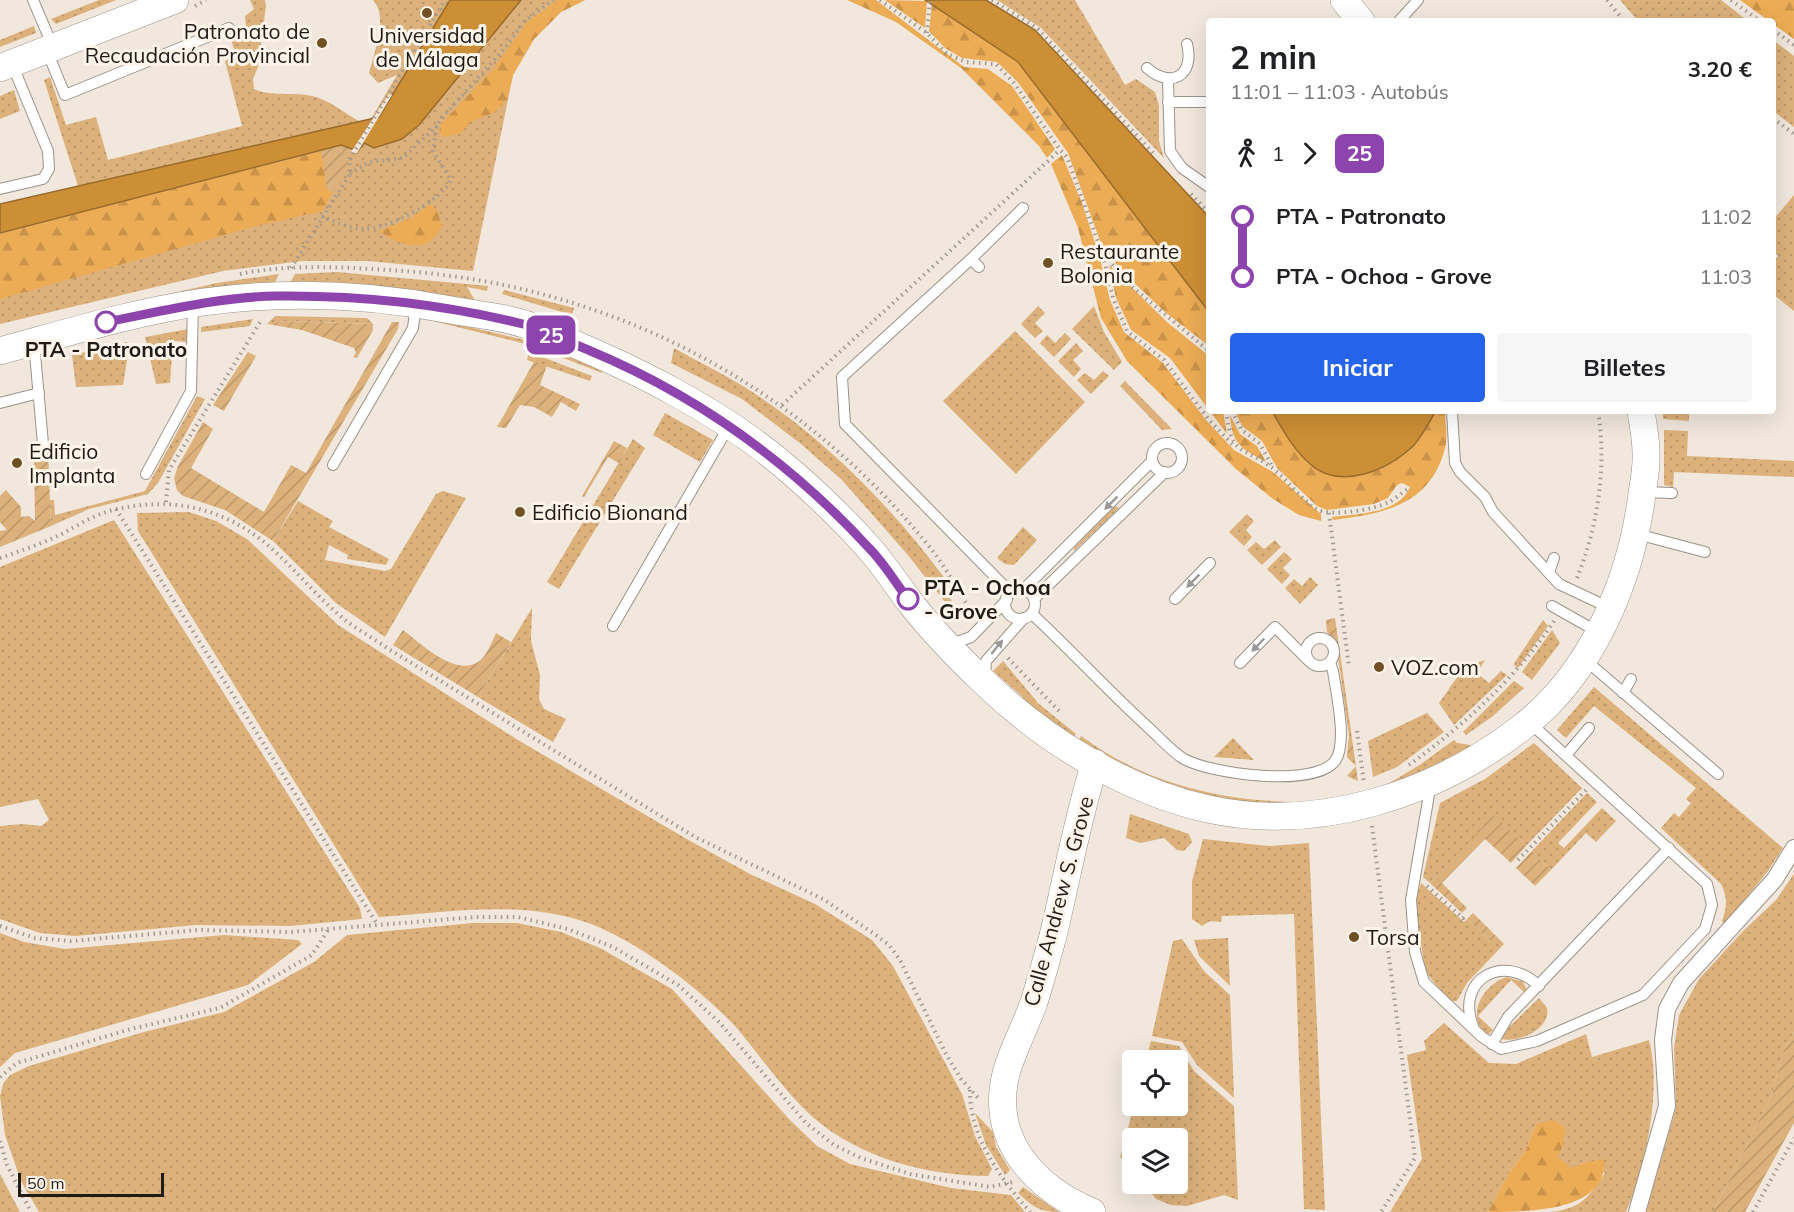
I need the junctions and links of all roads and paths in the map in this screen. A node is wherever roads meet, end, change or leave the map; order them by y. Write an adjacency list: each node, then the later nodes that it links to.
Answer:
1 (33, 0): 21 (lane)
2 (445, 0): 32 (path)
3 (553, 0): 28 (path)
4 (880, 0): 18 (path)
5 (930, 0): 18 (path)
6 (992, 0): 31 (path)
7 (1344, 0): 12 (street)
8 (1418, 0): 13 (lane)
9 (1607, 0): 14 (path)
10 (1731, 0): 15 (path)
11 (170, 1): 21 (street)
12 (1359, 18)
13 (1402, 18)
14 (1622, 18)
15 (1756, 18)
16 (229, 28): 21 (lane)
17 (1776, 32): 20 (path)
18 (927, 33): 30 (path)
19 (1187, 44): 24 (lane)
20 (1794, 45)
21 (50, 49): 22 (street)
22 (6, 66): 35 (lane)
23 (1147, 68): 24 (lane)
24 (1168, 80): 25 (lane)
25 (1168, 102): 26 (lane); 33 (lane)
26 (1206, 102)
27 (1776, 120): 29 (path)
28 (437, 125): 32 (path); 38 (path)
29 (1794, 134)
30 (1060, 150): 39 (path); 50 (path)
31 (1162, 162)
32 (350, 174): 38 (path)
33 (1206, 185)
34 (1186, 188): 37 (path)
35 (0, 189)
36 (1023, 208): 78 (lane)
37 (1206, 210)
38 (322, 216): 40 (path)
39 (1102, 253): 46 (path); 58 (path)
40 (296, 262)
41 (235, 275): 50 (path)
42 (416, 303): 43 (street); 56 (street); 60 (lane)
43 (193, 304): 45 (street); 63 (lane)
44 (259, 323): 67 (path)
45 (34, 342): 47 (street); 48 (lane)
46 (1206, 348)
47 (0, 351)
48 (39, 393): 49 (lane); 57 (lane)
49 (0, 403)
50 (782, 406): 85 (path)
51 (1226, 414): 58 (path)
52 (1233, 414): 61 (path)
53 (1452, 414): 75 (lane)
54 (1598, 414): 77 (path)
55 (1641, 414): 65 (street)
56 (729, 426): 84 (lane); 87 (street)
57 (43, 444)
58 (1235, 447): 61 (path)
59 (1152, 461): 62 (lane); 62 (lane); 76 (lane, one-way to 76)
60 (333, 465)
61 (1274, 469): 69 (path)
62 (1164, 472): 79 (lane)
63 (146, 474)
64 (1408, 489): 69 (path)
65 (1642, 492): 66 (lane); 70 (street)
66 (1672, 493)
67 (166, 502): 68 (path); 120 (path)
68 (116, 509): 72 (path); 113 (path)
69 (1329, 513): 93 (path)
70 (1636, 534): 71 (lane); 81 (street)
71 (1705, 552)
72 (0, 558)
73 (1554, 558): 75 (lane)
74 (1210, 563): 80 (lane, one-way to 80)
75 (1549, 572): 77 (lane)
76 (1023, 590): 78 (lane); 79 (lane)
77 (1572, 590): 81 (lane)
78 (1009, 596): 83 (lane); 85 (lane)
79 (1034, 599): 83 (lane)
80 (1175, 599)
81 (1610, 608): 86 (street)
82 (1556, 609): 86 (lane); 103 (path)
83 (1028, 616): 88 (lane); 92 (lane)
84 (613, 626)
85 (981, 627): 87 (lane)
86 (1598, 632): 89 (street)
87 (948, 645): 95 (street)
88 (998, 645): 95 (lane, one-way to 88); 97 (path)
89 (1583, 658): 96 (lane); 98 (street)
90 (1308, 660): 91 (lane, one-way to 91); 92 (lane); 92 (lane)
91 (1240, 663)
92 (1330, 663)
93 (1349, 669)
94 (1631, 679): 96 (lane)
95 (985, 684): 102 (street)
96 (1623, 693): 104 (lane)
97 (1063, 716)
98 (1529, 722): 101 (lane); 106 (street)
99 (1357, 727): 107 (path)
100 (1589, 728): 101 (lane)
101 (1566, 755): 105 (lane)
102 (1095, 763): 107 (street); 120 (street, Calle Andrew S. Grove)
103 (1404, 768)
104 (1718, 774)
105 (1595, 781): 108 (lane); 110 (path)
106 (1431, 783): 107 (street); 111 (lane)
107 (1365, 789): 126 (path)
108 (1670, 848): 116 (lane); 118 (lane)
109 (1794, 848): 127 (street)
110 (1518, 860)
111 (1415, 876): 112 (path); 117 (lane)
112 (1467, 914)
113 (377, 924): 115 (path); 123 (path)
114 (0, 926): 115 (path)
115 (328, 929): 119 (path)
116 (1539, 986): 117 (lane); 118 (lane)
117 (1474, 1028): 118 (lane)
118 (1492, 1044)
119 (0, 1077)
120 (1005, 1109): 123 (street, Calle Andrew S. Grove)
121 (1794, 1138): 128 (path)
122 (0, 1141): 124 (path)
123 (1029, 1171): 125 (street, Calle Andrew S. Grove)
124 (31, 1212)
125 (1092, 1212)
126 (1381, 1212)
127 (1637, 1212)
128 (1753, 1212)

